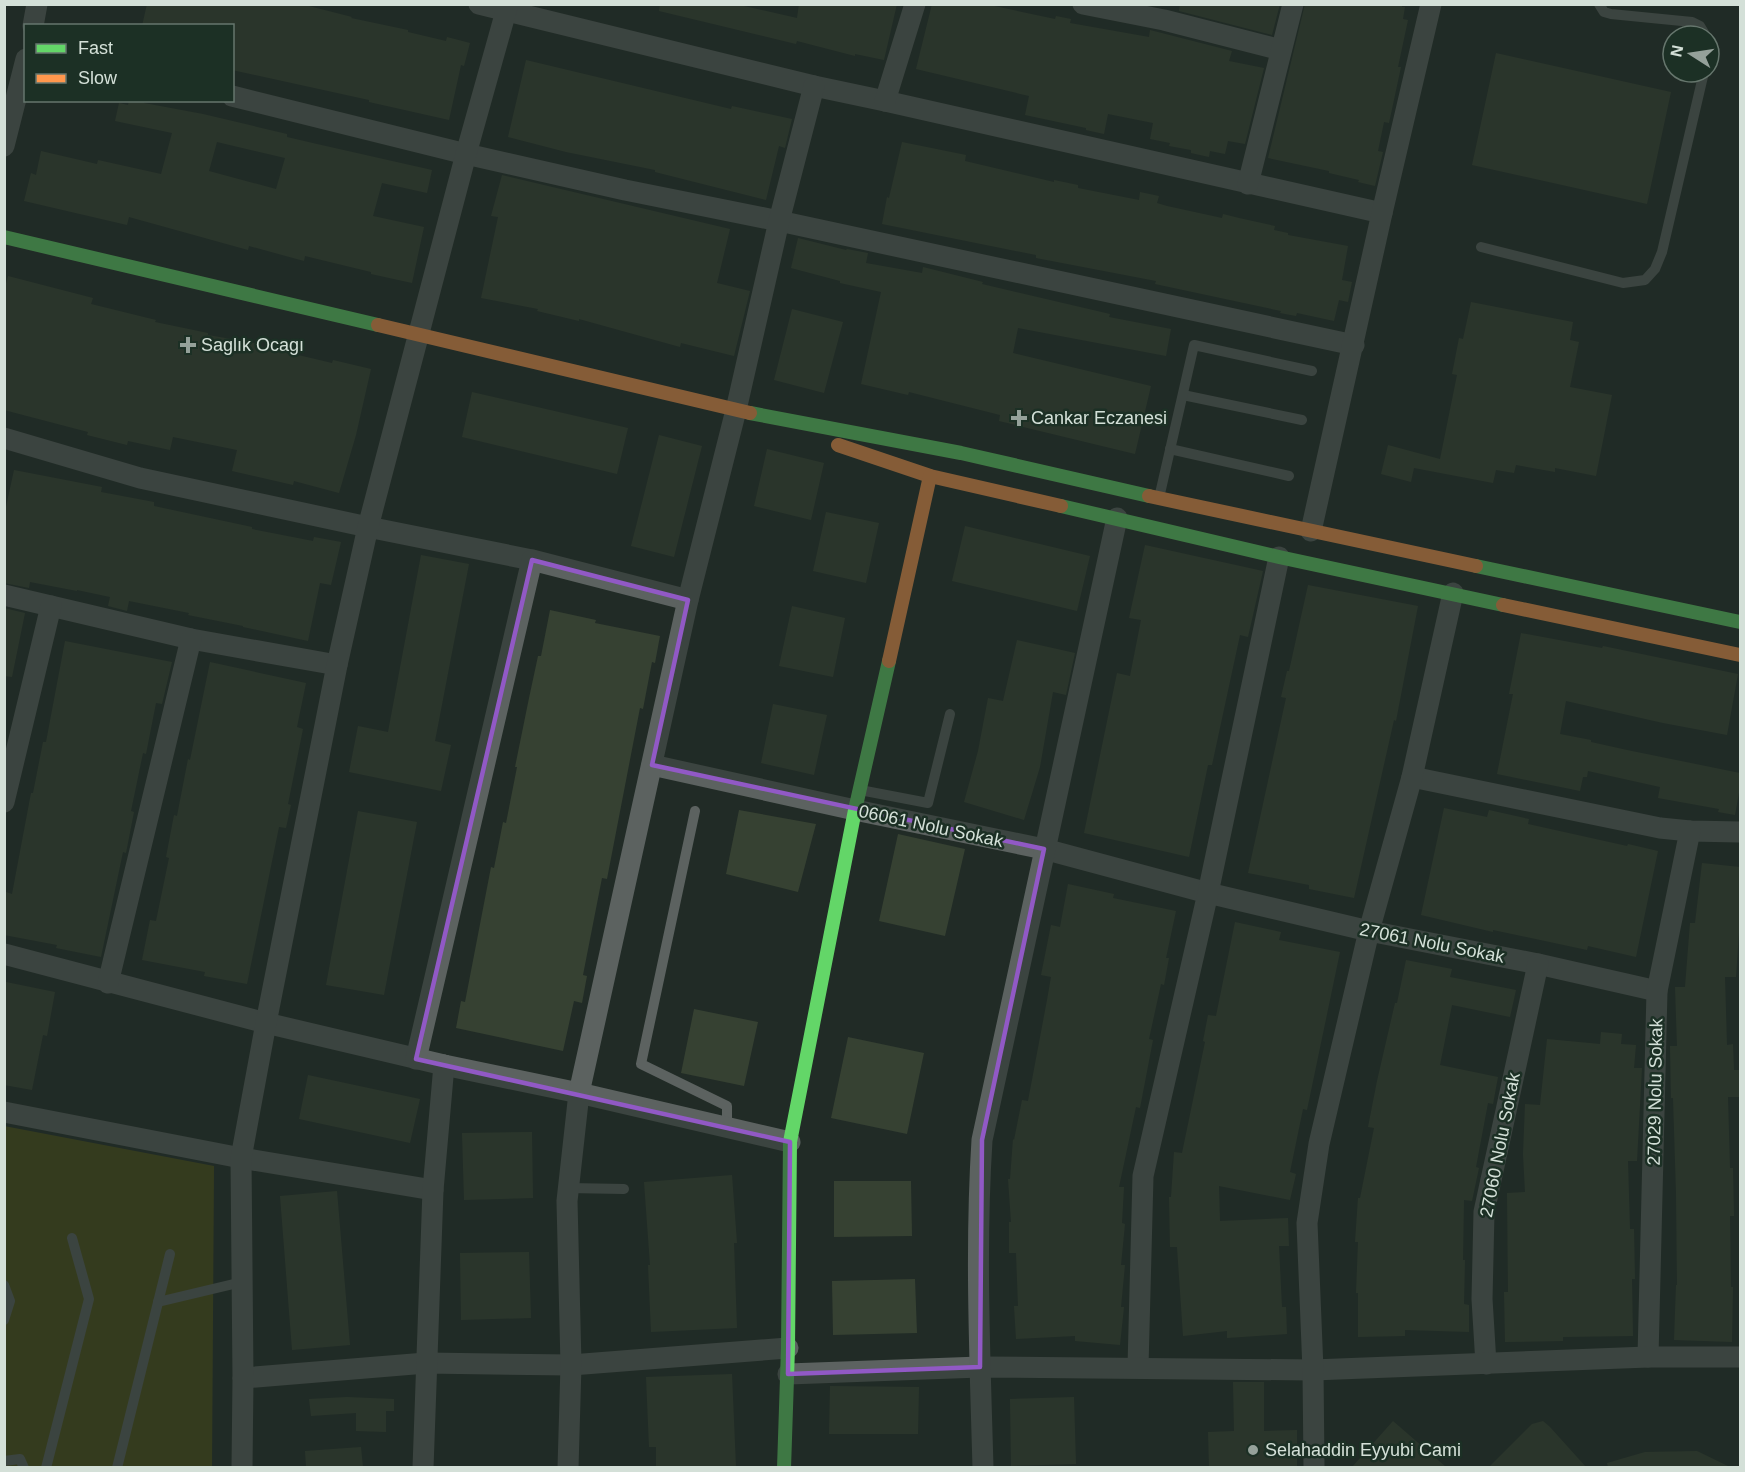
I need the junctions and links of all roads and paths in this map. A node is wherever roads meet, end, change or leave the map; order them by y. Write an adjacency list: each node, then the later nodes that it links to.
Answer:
1 (37, 4): 10 (street)
2 (479, 4): 8 (street)
3 (915, 4): 17 (street)
4 (1083, 4): 9 (street)
5 (1293, 4): 12 (street)
6 (1431, 4): 21 (street)
7 (1599, 4): 11 (lane)
8 (507, 8): 15 (street); 19 (street)
9 (1166, 12): 12 (street)
10 (33, 24)
11 (1696, 24)
12 (1281, 50): 20 (street)
13 (24, 67): 18 (street)
14 (1701, 84): 24 (lane)
15 (814, 86): 17 (street); 22 (street)
16 (234, 96): 19 (street)
17 (885, 101): 20 (street)
18 (4, 146)
19 (466, 154): 22 (street); 25 (street)
20 (1248, 184): 21 (street)
21 (1382, 213): 26 (street)
22 (779, 221): 26 (street); 29 (street)
23 (4, 237): 25 (street)
24 (1481, 247)
25 (420, 335): 29 (street); 37 (street)
26 (1354, 345): 38 (street)
27 (1312, 371): 28 (lane)
28 (1183, 395): 30 (lane); 32 (lane)
29 (736, 410): 34 (street); 35 (street); 43 (street)
30 (1302, 420)
31 (4, 438): 37 (street)
32 (1170, 449): 33 (lane); 35 (lane)
33 (1289, 476)
34 (930, 477): 36 (street); 52 (street)
35 (1159, 498): 38 (street)
36 (1117, 518): 39 (street); 57 (street)
37 (368, 527): 40 (street); 48 (street)
38 (1311, 531): 45 (street)
39 (1279, 557): 41 (street); 58 (street)
40 (532, 560): 43 (street); 65 (street)
41 (1453, 593): 47 (street); 51 (street)
42 (4, 595): 44 (street)
43 (688, 600): 50 (street)
44 (51, 606): 46 (street); 53 (street)
45 (1740, 622)
46 (191, 639): 48 (street); 62 (street)
47 (1740, 655)
48 (337, 665): 64 (street)
49 (950, 714): 52 (lane)
50 (652, 765): 52 (street, 06061 Nolu Sokak); 67 (street)
51 (1412, 777): 55 (street); 59 (street)
52 (857, 800): 57 (street, 06061 Nolu Sokak); 70 (street)
53 (4, 801)
54 (695, 811): 69 (lane)
55 (1690, 831): 56 (street); 63 (street, 27029 Nolu Sokak)
56 (1740, 832)
57 (1044, 849): 58 (street, 06061 Nolu Sokak); 87 (street)
58 (1208, 893): 59 (street, 27061 Nolu Sokak); 88 (street)
59 (1369, 931): 61 (street, 27061 Nolu Sokak); 89 (street)
60 (4, 954): 62 (street)
61 (1538, 964): 63 (street, 27061 Nolu Sokak); 85 (street, 27060 Nolu Sokak)
62 (108, 982): 64 (street)
63 (1657, 991): 82 (street, 27029 Nolu Sokak)
64 (266, 1023): 65 (street); 71 (street)
65 (416, 1059): 66 (street)
66 (444, 1065): 67 (street); 74 (street)
67 (579, 1093): 69 (street); 72 (street)
68 (4, 1112): 71 (street)
69 (727, 1128): 70 (street)
70 (790, 1142): 81 (street)
71 (241, 1158): 74 (street); 77 (street)
72 (568, 1188): 73 (lane); 86 (street)
73 (624, 1189)
74 (434, 1190): 84 (street)
75 (72, 1238): 94 (lane)
76 (170, 1254): 79 (lane)
77 (242, 1282): 79 (lane); 91 (street)
78 (4, 1285): 80 (lane)
79 (158, 1302): 95 (lane)
80 (4, 1320)
81 (788, 1348): 86 (street); 90 (street)
82 (1648, 1357): 83 (street); 85 (street)
83 (1740, 1357)
84 (426, 1363): 86 (street); 91 (street); 97 (street)
85 (1486, 1364): 89 (street)
86 (571, 1365): 98 (street)
87 (980, 1367): 88 (street); 90 (street); 100 (street)
88 (1138, 1367): 89 (street)
89 (1313, 1370): 101 (street)
90 (788, 1374): 99 (street)
91 (243, 1378): 96 (street)
92 (4, 1461): 93 (lane)
93 (24, 1467)
94 (46, 1467)
95 (117, 1467)
96 (242, 1467)
97 (423, 1467)
98 (568, 1467)
99 (784, 1467)
100 (983, 1467)
101 (1314, 1467)

